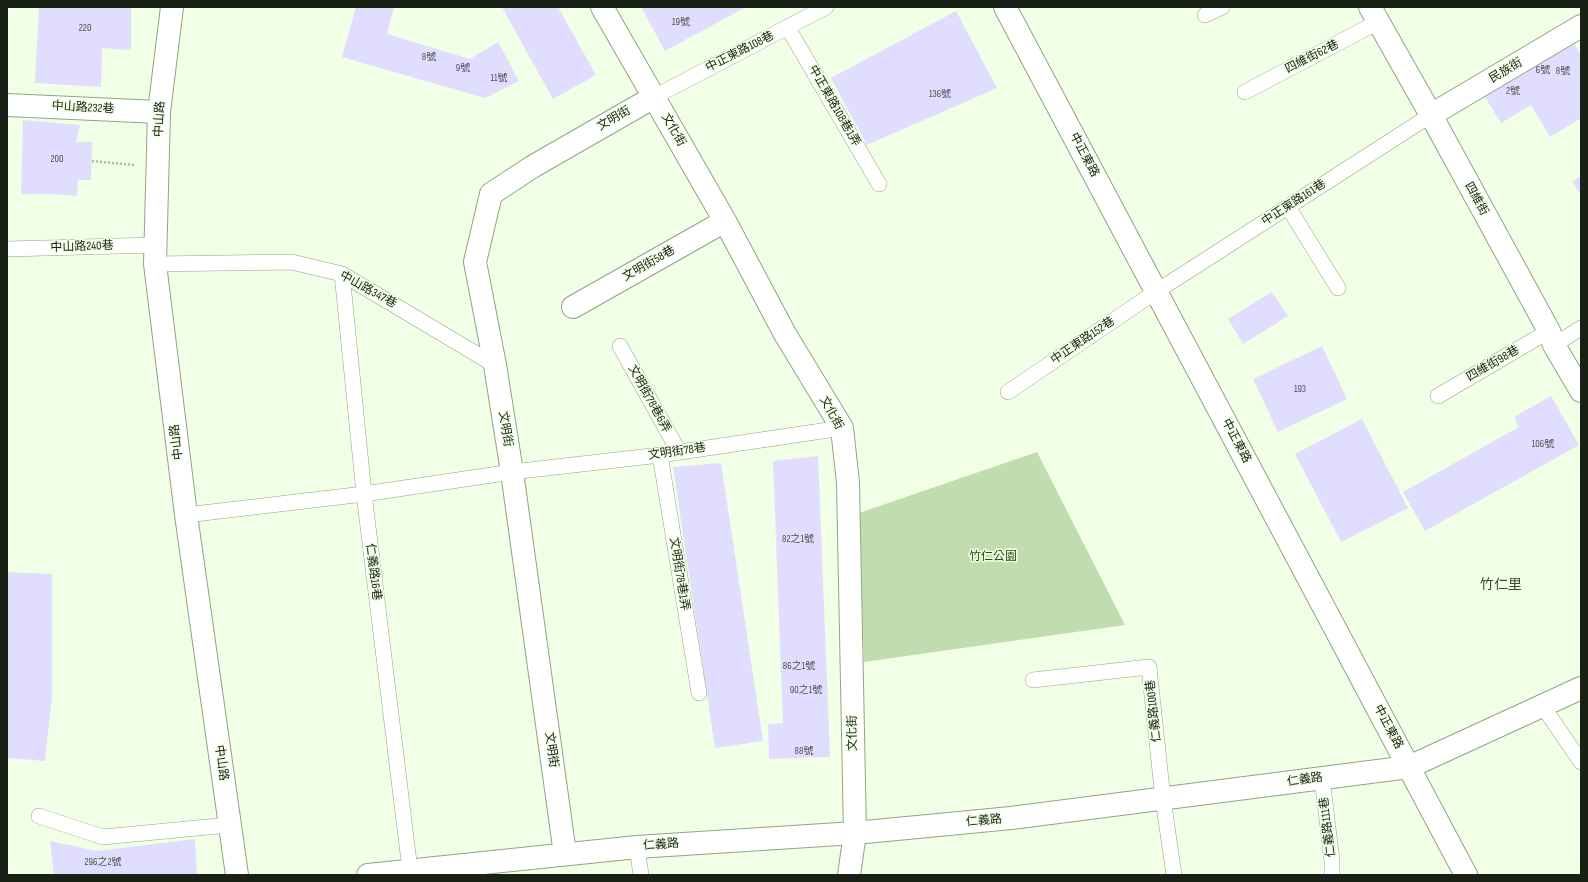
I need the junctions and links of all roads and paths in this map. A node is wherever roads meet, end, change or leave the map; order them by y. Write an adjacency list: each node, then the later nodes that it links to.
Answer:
1 (172, 7): 13 (street, 中山路)
2 (602, 7): 11 (street, 文化街)
3 (826, 7): 8 (lane, 中正東路108巷)
4 (1006, 7): 24 (street, 中正東路)
5 (1222, 7): 6 (lane)
6 (1205, 15)
7 (1374, 15): 10 (lane, 四維街62巷); 14 (street, 四維街)
8 (788, 28): 11 (lane, 中正東路108巷); 17 (lane, 中正東路108巷1弄)
9 (1580, 30): 14 (street, 民族街)
10 (1245, 92)
11 (654, 97): 19 (street, 文化街); 29 (street, 文明街)
12 (7, 105): 13 (street, 中山路232巷)
13 (159, 112): 16 (street, 中山路)
14 (1431, 115): 18 (lane, 中正東路161巷); 27 (street, 四維街)
15 (92, 162): 16 (path)
16 (158, 167): 21 (street, 中山路)
17 (879, 184)
18 (1288, 207): 23 (lane); 24 (lane, 中正東路161巷)
19 (725, 221): 25 (street, 文明街58巷); 33 (street, 文化街)
20 (7, 249): 21 (lane, 中山路240巷)
21 (156, 254): 22 (lane, 中山路347巷); 38 (street, 中山路)
22 (342, 274): 29 (lane, 中山路347巷); 37 (lane, 仁義路16巷)
23 (1338, 288)
24 (1157, 291): 31 (lane, 中正東路152巷); 44 (street, 中正東路)
25 (573, 308)
26 (1581, 328): 27 (lane, 四維街98巷)
27 (1551, 338): 30 (street, 四維街); 32 (lane, 四維街98巷)
28 (620, 346): 34 (lane, 文明街78巷6弄)
29 (495, 365): 36 (street, 文明街)
30 (1581, 391)
31 (1008, 392)
32 (1438, 396)
33 (842, 428): 34 (lane, 文明街78巷); 49 (street, 文化街)
34 (679, 452): 35 (lane, 文明街78巷)
35 (660, 455): 36 (lane, 文明街78巷); 41 (lane, 文明街78巷1弄)
36 (512, 472): 37 (lane, 文明街78巷); 51 (street, 文明街)
37 (364, 494): 38 (lane, 文明街78巷); 52 (lane, 仁義路16巷)
38 (186, 515): 48 (street, 中山路)
39 (1034, 680): 46 (lane, 仁義路100巷)
40 (1581, 688): 42 (street, 仁義路)
41 (699, 693)
42 (1542, 705): 43 (lane); 44 (street, 仁義路)
43 (1581, 762)
44 (1409, 767): 45 (street, 仁義路); 59 (street, 中正東路)
45 (1322, 778): 46 (street, 仁義路); 58 (lane, 仁義路111巷)
46 (1163, 799): 49 (street, 仁義路); 57 (lane)
47 (39, 816): 48 (lane)
48 (230, 825): 53 (street, 中山路)
49 (854, 833): 50 (street, 仁義路); 56 (street, 文化街)
50 (637, 847): 51 (street, 仁義路); 55 (lane)
51 (565, 854): 52 (street, 仁義路)
52 (410, 870): 54 (street, 仁義路)
53 (237, 875)
54 (368, 875)
55 (640, 875)
56 (849, 875)
57 (1174, 875)
58 (1332, 875)
59 (1466, 875)

